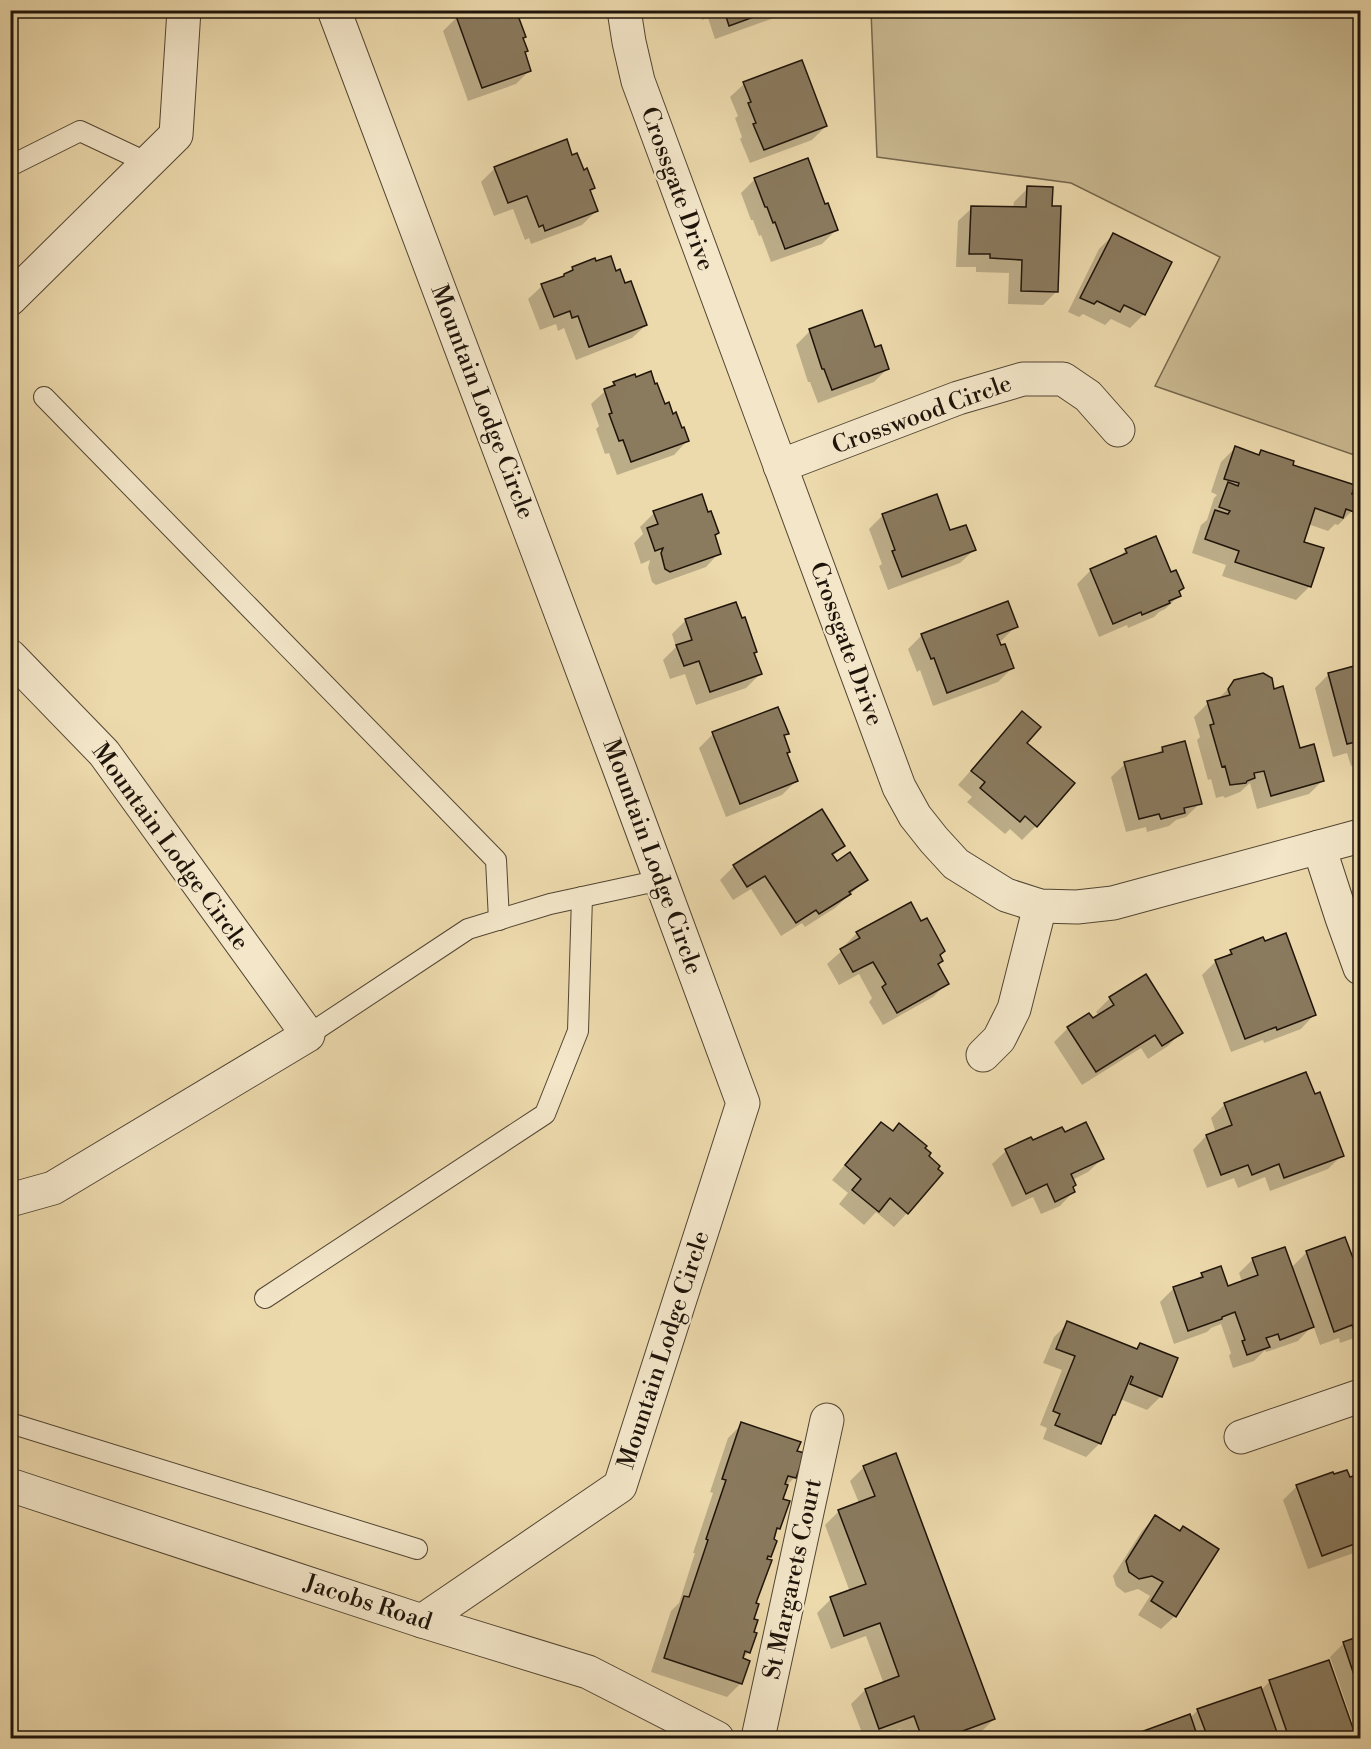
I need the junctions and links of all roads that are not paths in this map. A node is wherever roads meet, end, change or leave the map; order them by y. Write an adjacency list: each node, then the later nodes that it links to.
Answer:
1 (184, 10): 4 (street)
2 (334, 10): 13 (street, Mountain Lodge Circle)
3 (624, 10): 9 (street, Crossgate Drive)
4 (148, 163): 5 (lane); 6 (street)
5 (10, 166)
6 (10, 299)
7 (44, 397): 16 (lane)
8 (1118, 430): 9 (street, Crosswood Circle)
9 (780, 466): 15 (street, Crossgate Drive)
10 (10, 656): 18 (street, Mountain Lodge Circle)
11 (1360, 836): 12 (street, Crossgate Drive)
12 (1318, 847): 15 (street, Crossgate Drive); 17 (street)
13 (661, 880): 14 (lane); 28 (street, Mountain Lodge Circle)
14 (582, 897): 16 (lane); 21 (lane)
15 (1040, 906): 19 (street)
16 (500, 920): 18 (lane)
17 (1360, 968)
18 (308, 1035): 20 (street)
19 (983, 1055)
20 (10, 1200)
21 (265, 1298)
22 (1360, 1396): 25 (street)
23 (827, 1420): 30 (street, St Margarets Court)
24 (10, 1423): 27 (lane)
25 (1240, 1437)
26 (10, 1485): 28 (street, Jacobs Road)
27 (417, 1549)
28 (422, 1621): 29 (street, Jacobs Road)
29 (717, 1738)
30 (759, 1738)

